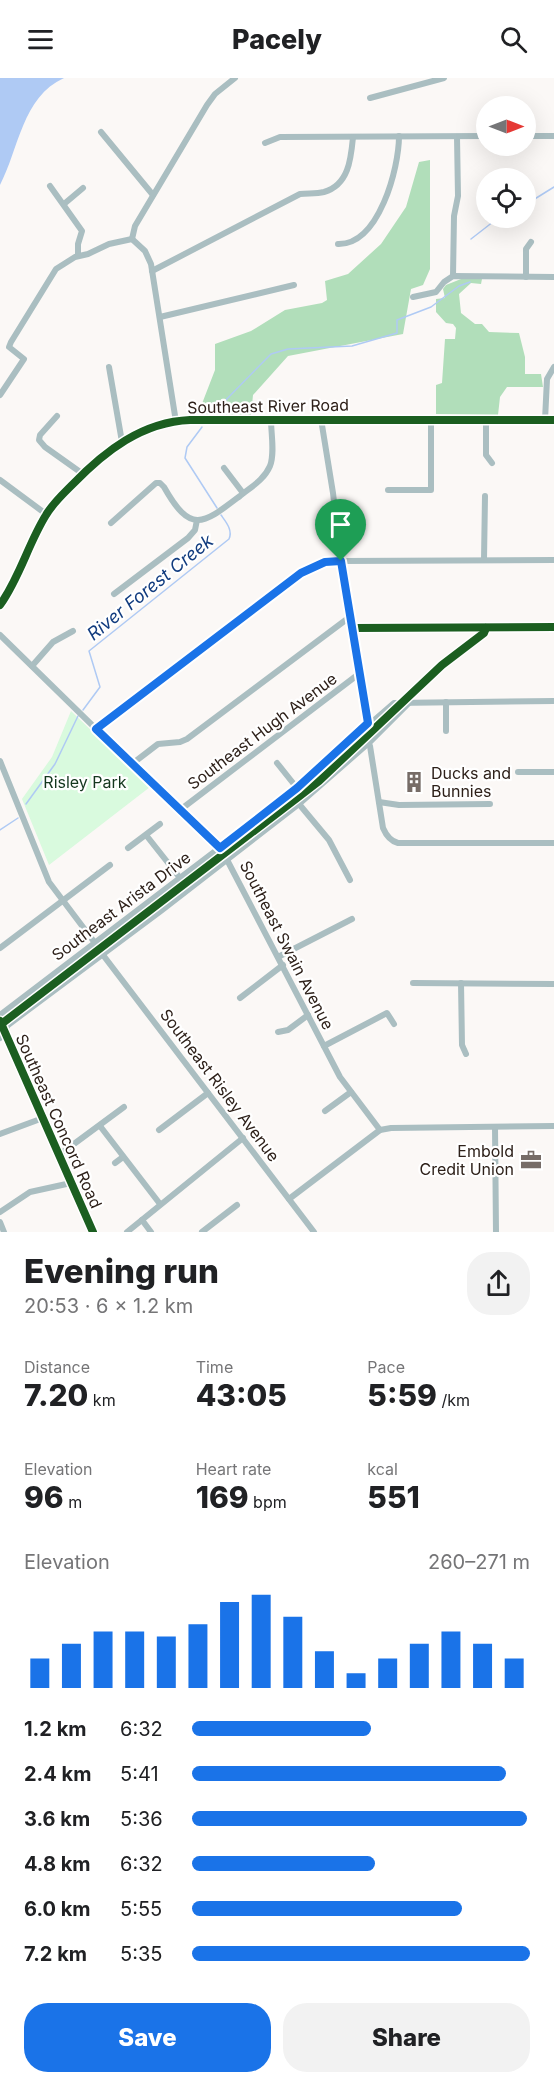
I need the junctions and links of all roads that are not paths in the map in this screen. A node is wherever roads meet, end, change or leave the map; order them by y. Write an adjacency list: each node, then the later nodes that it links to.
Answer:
1 (235, 78): 14 (street)
2 (444, 78): 3 (street)
3 (370, 98)
4 (101, 132): 14 (street)
5 (399, 136): 9 (street); 10 (street); 18 (street)
6 (476, 136): 10 (street)
7 (536, 136): 8 (street)
8 (554, 136)
9 (353, 137): 11 (street); 20 (street)
10 (457, 137): 21 (street)
11 (266, 143)
12 (50, 186): 15 (street)
13 (83, 188): 15 (street)
14 (153, 195): 16 (street)
15 (64, 204): 19 (street)
16 (132, 238): 19 (street); 20 (street)
17 (531, 242): 22 (street)
18 (338, 244)
19 (78, 255): 29 (street)
20 (152, 271): 26 (street)
21 (453, 276): 22 (street); 25 (street)
22 (526, 277): 23 (street)
23 (554, 277)
24 (294, 285): 26 (street)
25 (413, 297)
26 (160, 317): 37 (street)
27 (109, 367): 38 (street)
28 (554, 367): 35 (street)
29 (0, 395)
30 (57, 416): 41 (street)
31 (271, 419): 32 (street, Southeast River Road); 37 (street, Southeast River Road); 44 (street)
32 (321, 419): 33 (street, Southeast River Road); 51 (street)
33 (431, 419): 34 (street, Southeast River Road); 43 (street)
34 (486, 420): 35 (street, Southeast River Road); 39 (street)
35 (546, 420): 36 (street, Southeast River Road)
36 (554, 420)
37 (176, 422): 38 (street, Southeast River Road)
38 (122, 442): 41 (street, Southeast River Road)
39 (492, 463)
40 (224, 468): 44 (street)
41 (83, 474): 46 (street, Southeast River Road)
42 (0, 480): 46 (street)
43 (388, 490)
44 (243, 493): 47 (street)
45 (485, 496): 49 (street)
46 (46, 514): 53 (street, Southeast River Road)
47 (197, 520): 48 (street); 52 (street)
48 (111, 523)
49 (484, 560): 50 (street); 51 (street)
50 (554, 560)
51 (341, 561): 54 (street); 65 (street)
52 (114, 594)
53 (0, 604)
54 (351, 616): 56 (street); 69 (street)
55 (554, 627): 56 (street)
56 (353, 628): 60 (street)
57 (73, 631): 59 (street)
58 (0, 636): 59 (street, Southeast Swain Avenue)
59 (32, 666): 65 (street, Southeast Swain Avenue)
60 (360, 673): 64 (street); 77 (street, Southeast Hugh Avenue)
61 (554, 701): 62 (street)
62 (446, 702): 63 (street); 66 (street)
63 (409, 703): 64 (street, Southeast Arista Drive); 67 (street, Southeast Arista Drive)
64 (368, 723): 73 (street, Southeast Arista Drive)
65 (96, 729): 69 (street, Southeast Swain Avenue)
66 (446, 731)
67 (367, 744): 74 (street); 75 (street, Southeast Arista Drive)
68 (0, 761): 87 (street)
69 (132, 764): 77 (street, Southeast Swain Avenue)
70 (277, 764): 73 (street)
71 (518, 772): 72 (street)
72 (554, 772)
73 (297, 788): 82 (street, Southeast Arista Drive)
74 (379, 802): 76 (street); 80 (street)
75 (299, 804): 83 (street, Southeast Arista Drive); 86 (street)
76 (490, 804)
77 (180, 810): 82 (street, Southeast Swain Avenue)
78 (160, 824): 79 (street)
79 (146, 835): 81 (street); 85 (street)
80 (554, 843)
81 (128, 848)
82 (220, 848): 83 (street, Southeast Swain Avenue); 85 (street, Southeast Arista Drive)
83 (228, 859): 91 (street, Southeast Arista Drive); 92 (street, Southeast Swain Avenue)
84 (110, 865): 87 (street)
85 (180, 878): 89 (street, Southeast Arista Drive)
86 (350, 880)
87 (62, 901): 89 (street); 90 (street)
88 (352, 919): 92 (street)
89 (95, 943): 98 (street, Southeast Arista Drive)
90 (0, 948)
91 (103, 955): 102 (street, Southeast Arista Drive); 108 (street, Southeast Risley Avenue)
92 (279, 957): 93 (street, Southeast Swain Avenue)
93 (283, 965): 97 (street); 99 (street, Southeast Swain Avenue)
94 (413, 983): 95 (street)
95 (461, 983): 96 (street); 106 (street)
96 (554, 984)
97 (240, 998)
98 (0, 1015)
99 (308, 1015): 103 (street); 105 (street, Southeast Swain Avenue)
100 (0, 1021): 102 (street, Southeast Concord Road)
101 (394, 1024): 105 (street)
102 (4, 1031): 104 (street, Southeast Arista Drive); 111 (street, Southeast Concord Road)
103 (278, 1032)
104 (0, 1038)
105 (324, 1046): 107 (street, Southeast Swain Avenue)
106 (466, 1054)
107 (351, 1092): 110 (street); 116 (street, Southeast Swain Avenue)
108 (208, 1093): 115 (street); 118 (street, Southeast Risley Avenue)
109 (124, 1107): 112 (street)
110 (325, 1111)
111 (42, 1118): 117 (street); 119 (street, Southeast Concord Road)
112 (100, 1126): 119 (street); 120 (street)
113 (554, 1126): 114 (street)
114 (495, 1127): 116 (street); 135 (street)
115 (159, 1130)
116 (380, 1130): 123 (street)
117 (0, 1134)
118 (243, 1138): 123 (street, Southeast Risley Avenue); 124 (street)
119 (59, 1155): 122 (street, Southeast Concord Road)
120 (123, 1157): 121 (street); 124 (street)
121 (115, 1163)
122 (71, 1183): 126 (street); 130 (street, Southeast Concord Road)
123 (289, 1199): 134 (street, Southeast Risley Avenue)
124 (160, 1204): 127 (street)
125 (237, 1205): 133 (street)
126 (0, 1212)
127 (142, 1220): 131 (street); 132 (street)
128 (0, 1222): 129 (street)
129 (4, 1232)
130 (93, 1232)
131 (128, 1232)
132 (151, 1232)
133 (202, 1232)
134 (314, 1232)
135 (496, 1232)

